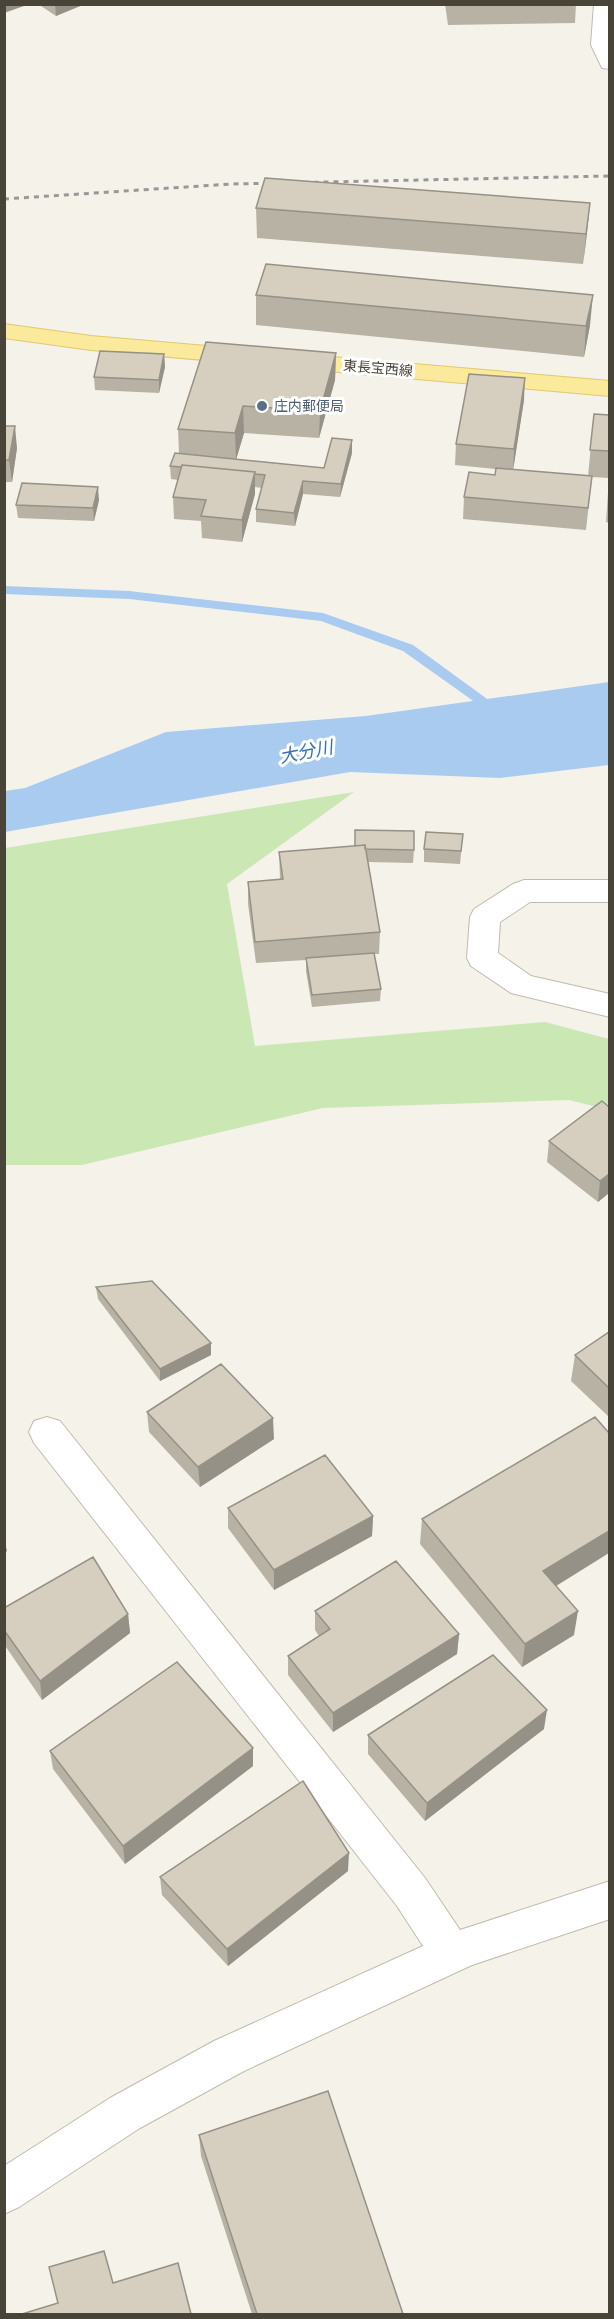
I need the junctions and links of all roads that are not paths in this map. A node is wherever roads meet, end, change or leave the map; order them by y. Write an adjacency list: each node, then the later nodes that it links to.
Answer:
1 (605, 4): 2 (street)
2 (609, 63)
3 (4, 331): 4 (main road, 東長宝西線)
4 (609, 389)
5 (609, 891): 6 (street)
6 (609, 1006)
7 (47, 1432): 9 (street)
8 (609, 1900): 9 (street)
9 (453, 1955): 10 (street)
10 (4, 2192)

